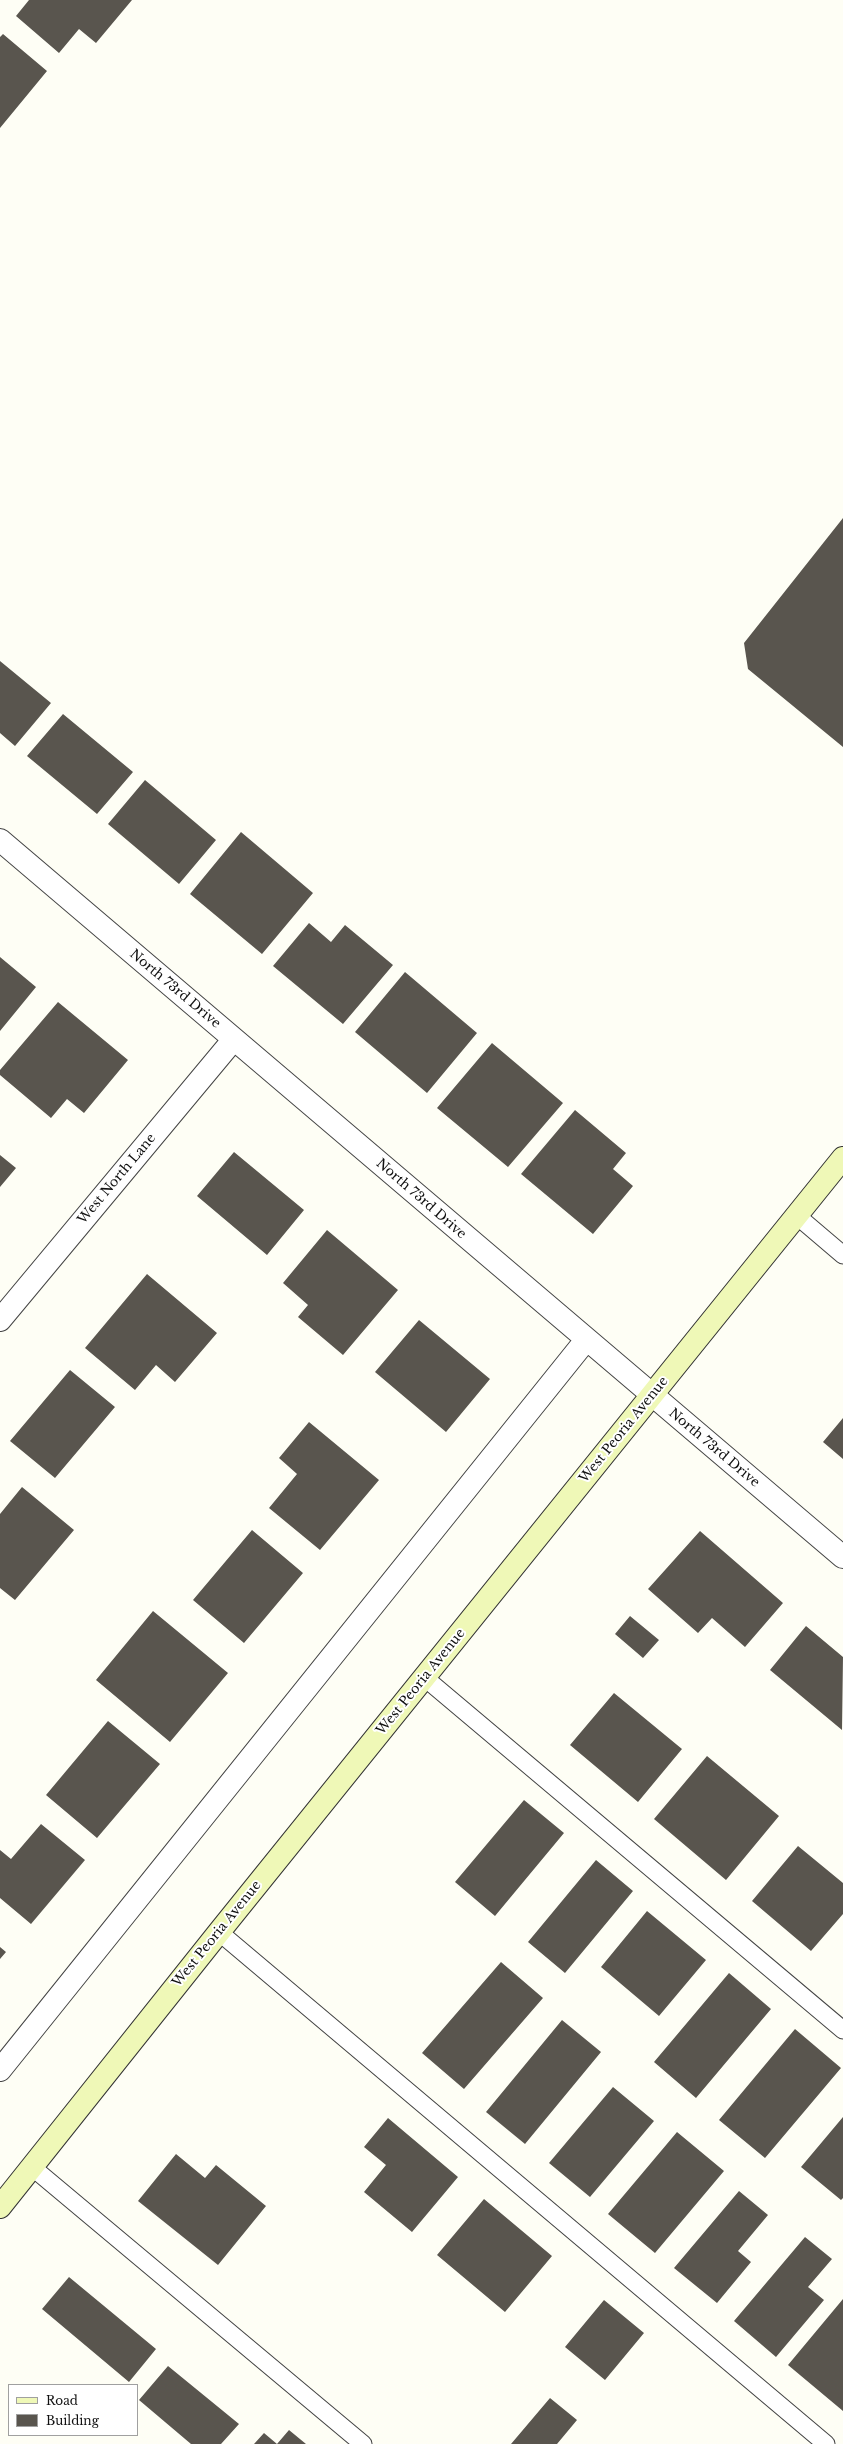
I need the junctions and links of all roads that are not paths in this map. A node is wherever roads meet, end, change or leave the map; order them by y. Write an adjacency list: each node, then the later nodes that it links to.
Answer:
1 (0, 840): 2 (street, North 73rd Drive)
2 (234, 1039): 6 (street, West North Lane); 7 (street, North 73rd Drive)
3 (843, 1158): 4 (main road, West Peoria Avenue)
4 (796, 1215): 5 (lane); 8 (main road, West Peoria Avenue)
5 (843, 1255)
6 (0, 1320)
7 (586, 1340): 8 (street, North 73rd Drive); 13 (street)
8 (652, 1395): 9 (street, North 73rd Drive); 10 (main road, West Peoria Avenue)
9 (843, 1557)
10 (425, 1678): 11 (main road, West Peoria Avenue); 12 (lane)
11 (218, 1932): 14 (main road, West Peoria Avenue); 17 (lane)
12 (843, 2030)
13 (0, 2070)
14 (32, 2167): 15 (main road, West Peoria Avenue); 16 (lane)
15 (0, 2207)
16 (363, 2444)
17 (826, 2444)

